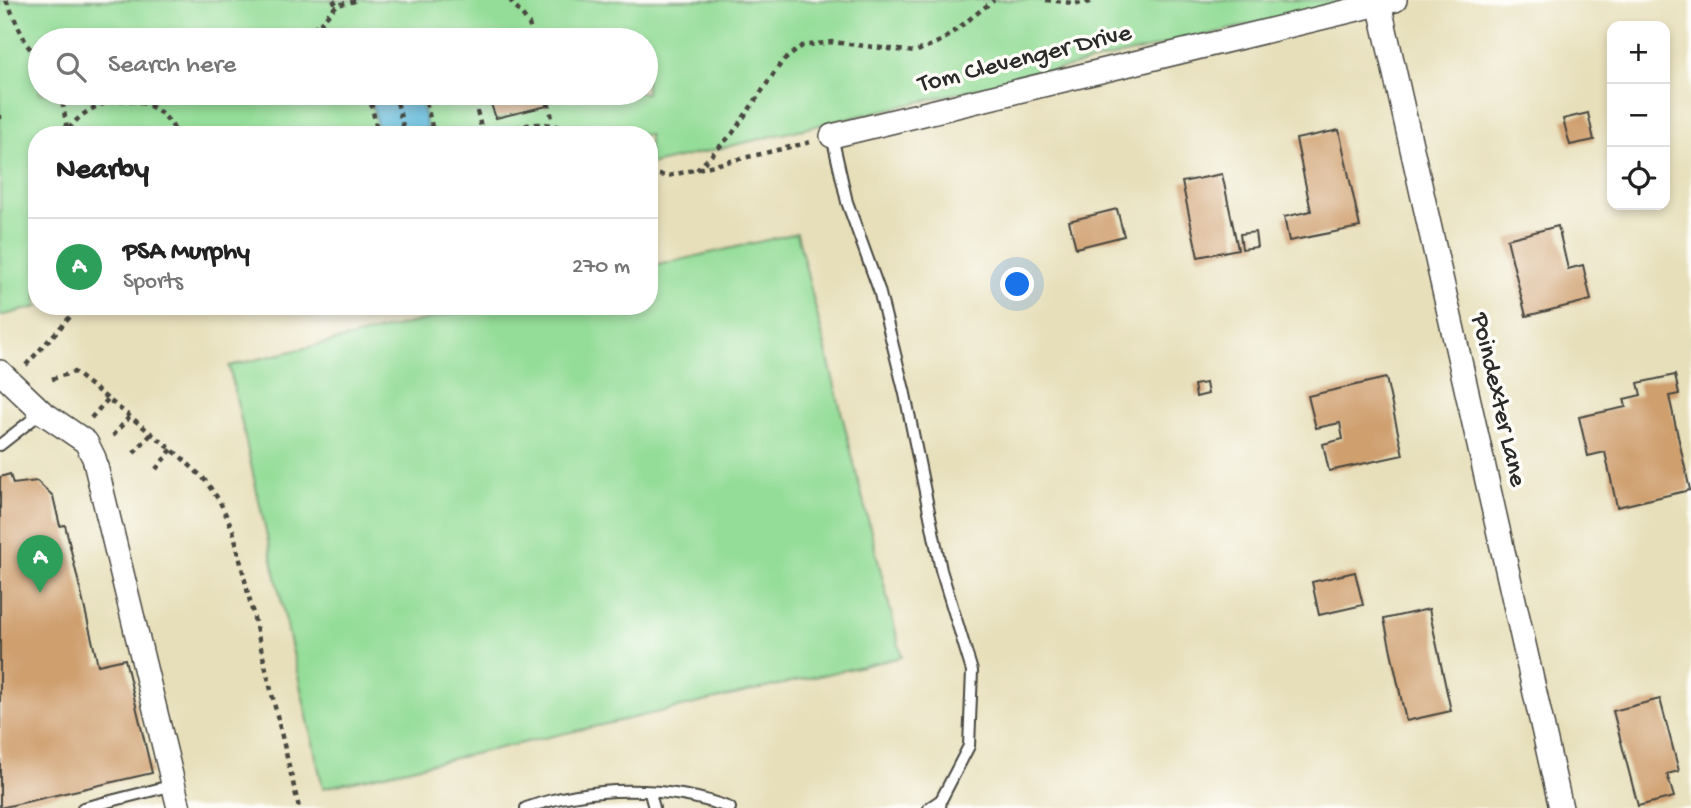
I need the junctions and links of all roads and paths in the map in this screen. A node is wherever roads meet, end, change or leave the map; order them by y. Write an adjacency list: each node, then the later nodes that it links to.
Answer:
1 (6, 0): 13 (path)
2 (360, 0): 7 (path)
3 (510, 0): 12 (path)
4 (994, 0): 34 (path)
5 (1046, 0): 6 (path)
6 (1095, 0)
7 (335, 2): 9 (path)
8 (1387, 2): 33 (street, Tom Clevenger Drive); 59 (street, Poindexter Lane)
9 (321, 22): 10 (path); 11 (path)
10 (313, 28)
11 (326, 28)
12 (530, 28)
13 (28, 46)
14 (63, 105): 24 (path)
15 (101, 105): 25 (path)
16 (143, 105): 21 (path)
17 (372, 105): 27 (path)
18 (398, 105): 28 (path)
19 (427, 105): 29 (path)
20 (549, 105): 23 (path)
21 (150, 107): 26 (path)
22 (477, 111): 30 (path)
23 (553, 123): 31 (path); 32 (path)
24 (67, 126)
25 (72, 126)
26 (171, 126)
27 (376, 126)
28 (403, 126)
29 (432, 126)
30 (481, 126)
31 (522, 126)
32 (559, 126)
33 (832, 136): 34 (path); 51 (lane)
34 (697, 170): 35 (path)
35 (658, 175)
36 (70, 315): 37 (path)
37 (5, 377): 40 (street)
38 (51, 379): 39 (path)
39 (109, 398): 41 (path); 42 (path)
40 (42, 412): 45 (lane); 49 (street)
41 (130, 416): 43 (path); 44 (path)
42 (91, 418)
43 (152, 433): 46 (path); 47 (path)
44 (113, 436)
45 (0, 445)
46 (172, 449): 48 (path); 55 (path)
47 (134, 453)
48 (156, 469)
49 (174, 785): 53 (lane); 54 (street)
50 (650, 793): 52 (lane); 56 (lane); 57 (lane)
51 (941, 804): 58 (lane)
52 (531, 807)
53 (83, 808)
54 (179, 808)
55 (299, 808)
56 (653, 808)
57 (730, 808)
58 (929, 808)
59 (1561, 808)

